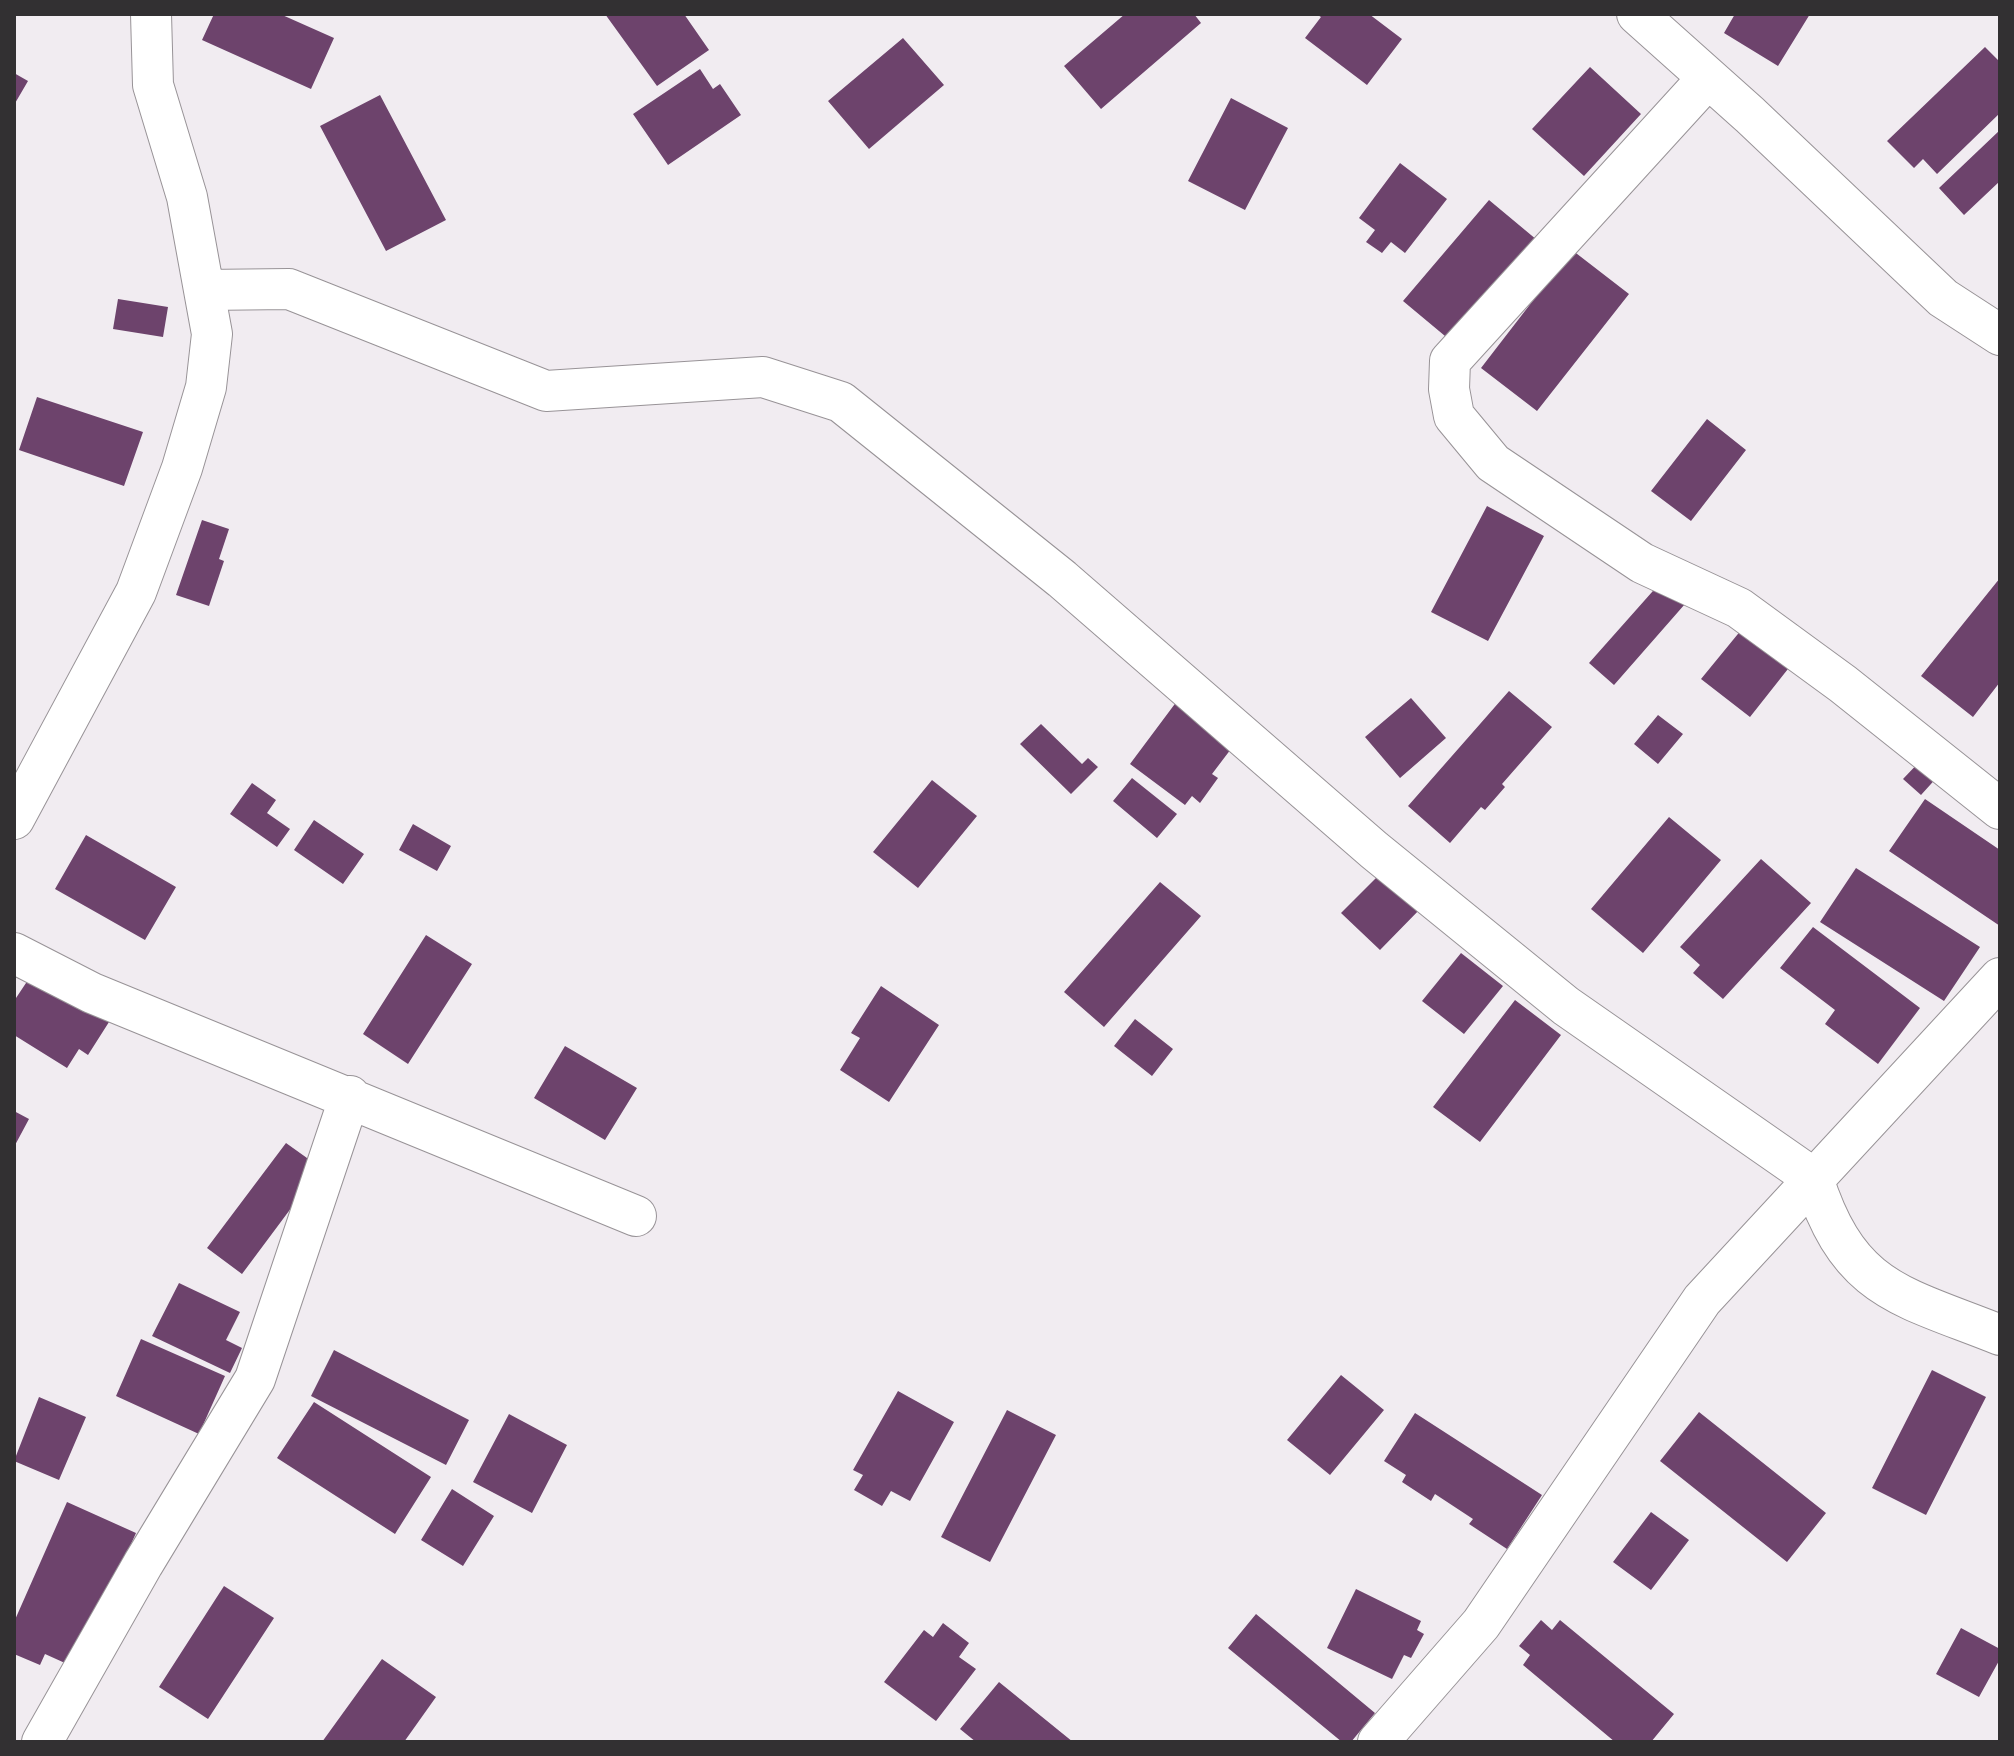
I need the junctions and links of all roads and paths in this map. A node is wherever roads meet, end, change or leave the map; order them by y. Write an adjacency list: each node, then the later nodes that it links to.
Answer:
1 (151, 14): 4 (street)
2 (1637, 14): 3 (street)
3 (1708, 78): 5 (street); 6 (street)
4 (204, 290): 7 (street); 11 (street)
5 (2000, 335)
6 (2000, 809)
7 (14, 819)
8 (14, 953): 10 (street)
9 (2000, 978): 11 (street)
10 (350, 1096): 12 (street); 16 (street)
11 (1813, 1178): 13 (street); 17 (street)
12 (636, 1216)
13 (2000, 1335)
14 (14, 1738): 15 (street)
15 (22, 1742)
16 (42, 1742)
17 (1378, 1742)

